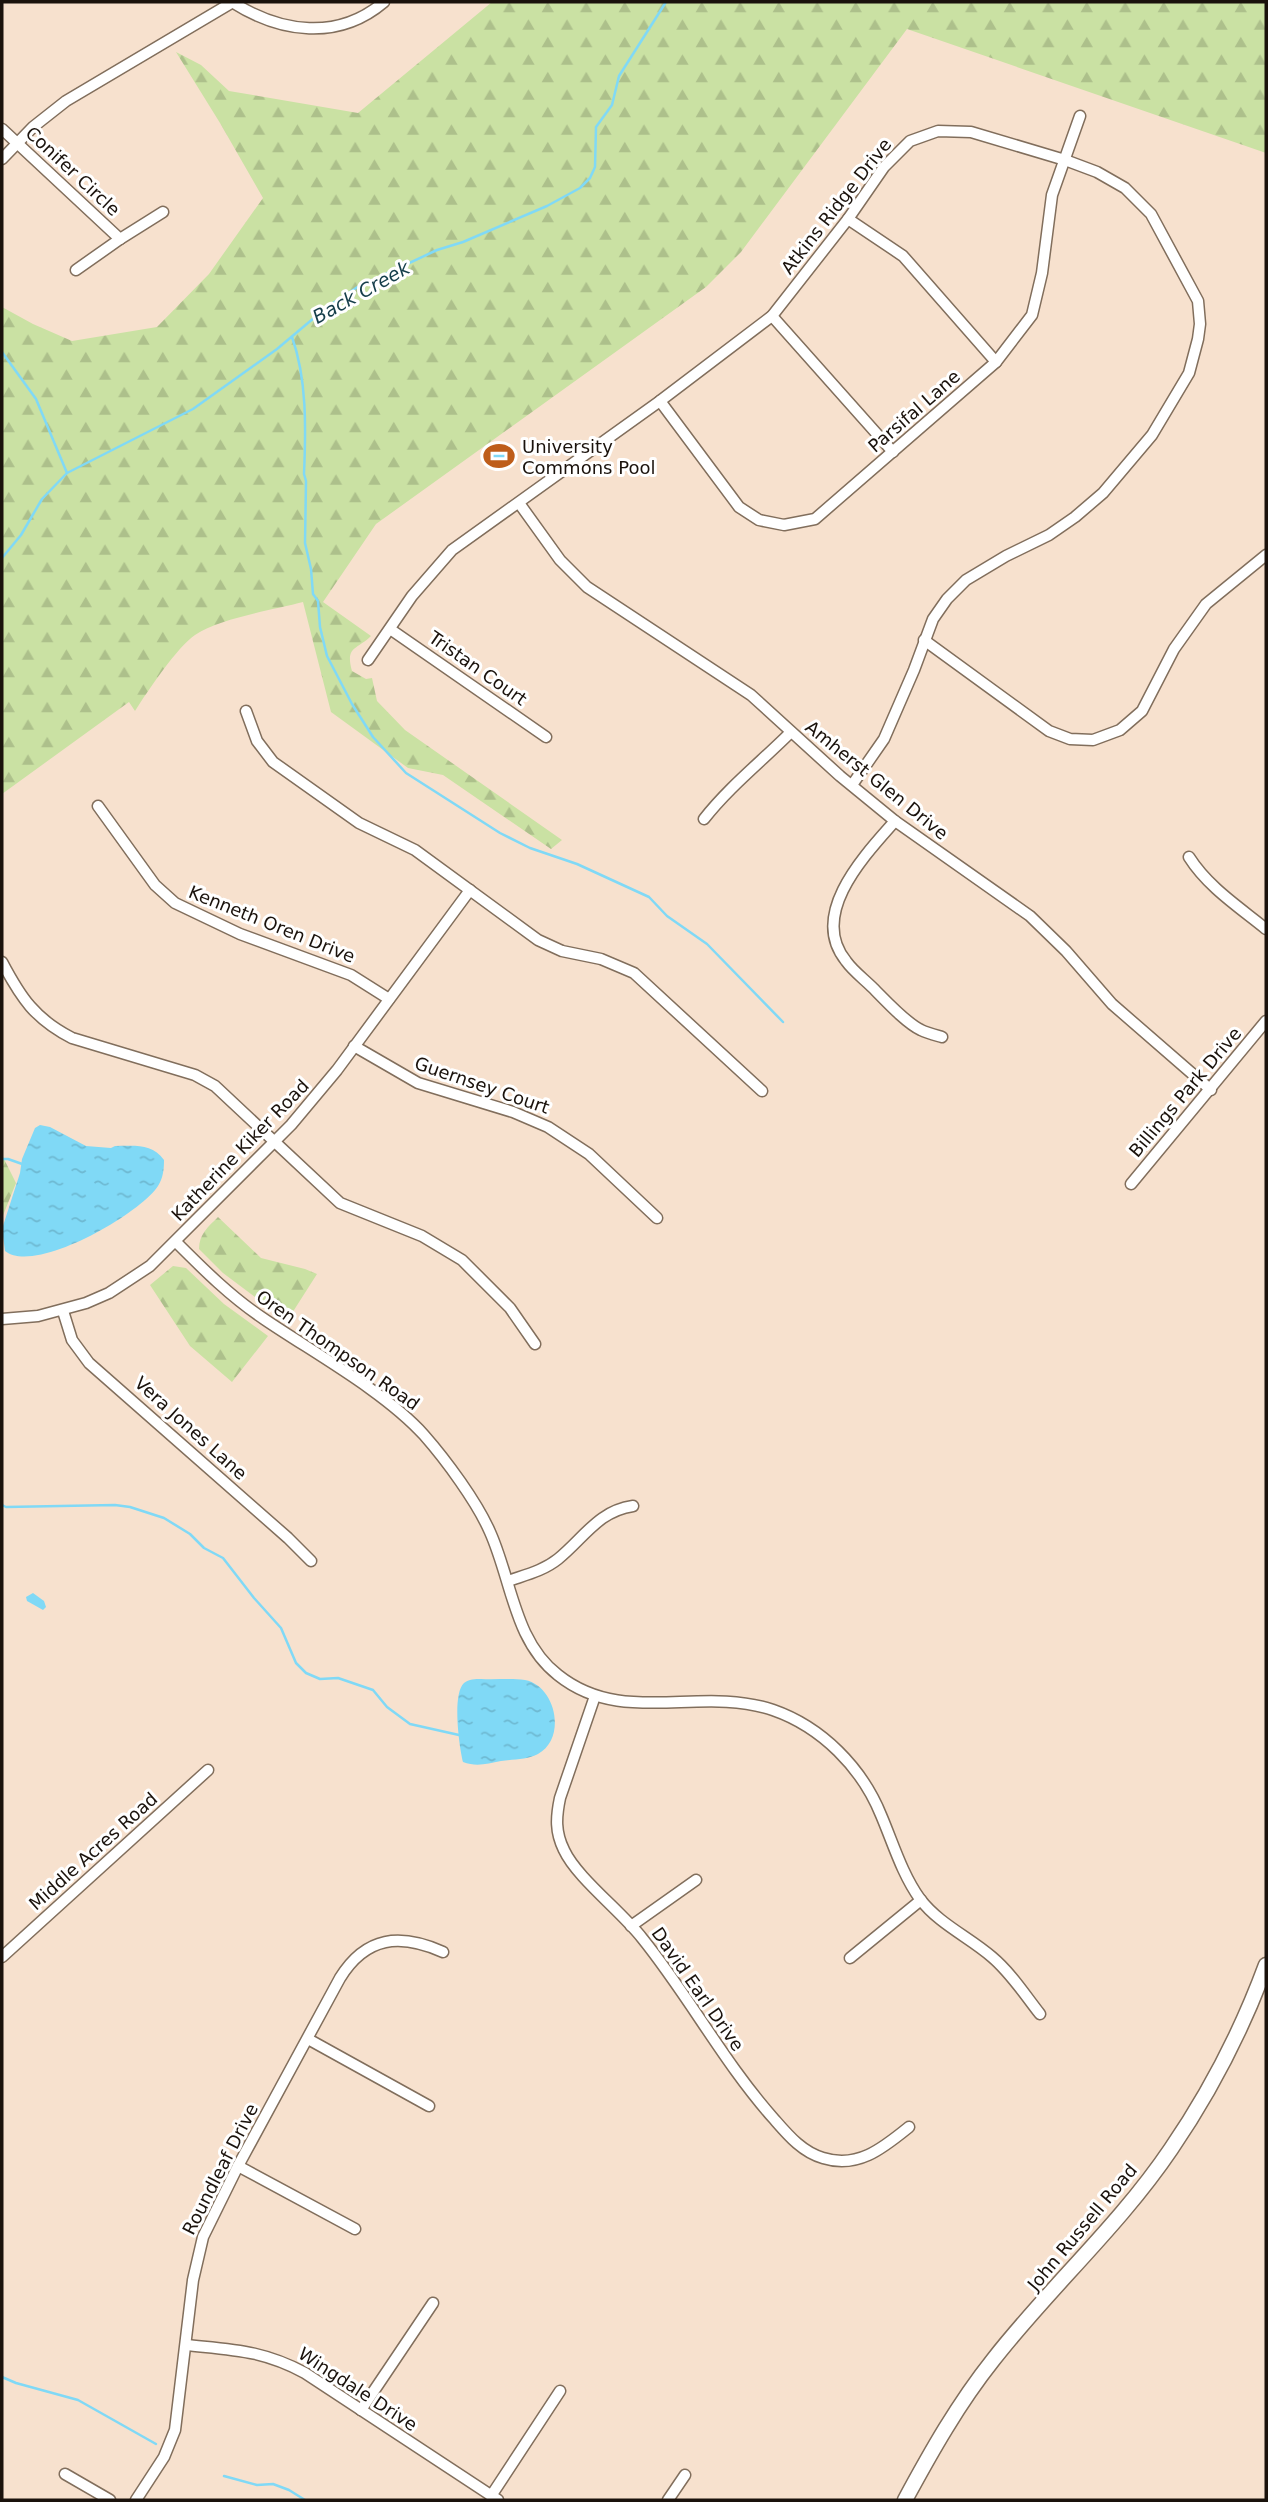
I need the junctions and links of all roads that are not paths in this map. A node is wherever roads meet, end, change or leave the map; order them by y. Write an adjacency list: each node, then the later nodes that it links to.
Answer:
1 (232, 2): 2 (street); 5 (street)
2 (384, 2)
3 (1080, 116): 7 (street, Parsifal Lane)
4 (2, 129): 5 (street, Conifer Circle)
5 (16, 143): 6 (street); 10 (street, Conifer Circle)
6 (2, 159)
7 (1065, 160): 9 (street, Atkins Ridge Drive); 13 (street, Parsifal Lane); 19 (street, Atkins Ridge Drive)
8 (163, 212): 10 (street)
9 (848, 219): 12 (street, Atkins Ridge Drive); 13 (street)
10 (120, 239): 11 (street)
11 (76, 270)
12 (772, 316): 14 (street, Atkins Ridge Drive); 15 (street)
13 (996, 362): 15 (street, Parsifal Lane)
14 (660, 401): 15 (street, Parsifal Lane); 16 (street, Atkins Ridge Drive)
15 (893, 452)
16 (519, 503): 18 (street, Atkins Ridge Drive); 22 (street, Amherst Glen Drive)
17 (1266, 555): 19 (street)
18 (390, 629): 20 (street, Atkins Ridge Drive); 23 (street, Tristan Court)
19 (924, 640): 24 (street, Atkins Ridge Drive)
20 (369, 660)
21 (246, 711): 29 (street)
22 (791, 732): 24 (street, Amherst Glen Drive); 26 (street)
23 (546, 737)
24 (852, 785): 27 (street, Amherst Glen Drive)
25 (97, 806): 32 (street, Kenneth Oren Drive)
26 (704, 819)
27 (895, 821): 34 (street); 36 (street, Amherst Glen Drive)
28 (1189, 857): 30 (street)
29 (470, 890): 32 (street, Katherine Kiker Road); 37 (street)
30 (1266, 929)
31 (2, 962): 38 (street)
32 (389, 999): 35 (street, Katherine Kiker Road)
33 (1266, 1021): 36 (street, Billings Park Drive)
34 (942, 1037)
35 (354, 1046): 38 (street, Katherine Kiker Road); 40 (street, Guernsey Court)
36 (1211, 1090): 39 (street, Billings Park Drive)
37 (762, 1091)
38 (275, 1143): 41 (street, Katherine Kiker Road); 44 (street)
39 (1131, 1184)
40 (657, 1218)
41 (176, 1242): 42 (street, Katherine Kiker Road); 47 (street, Oren Thompson Road)
42 (63, 1311): 43 (street, Katherine Kiker Road); 46 (street, Vera Jones Lane)
43 (2, 1319)
44 (535, 1344)
45 (633, 1506): 47 (street)
46 (311, 1561)
47 (508, 1581): 48 (street, Oren Thompson Road)
48 (595, 1696): 51 (street, Oren Thompson Road); 52 (street, David Earl Drive)
49 (208, 1770): 54 (street, Middle Acres Road)
50 (696, 1880): 52 (street)
51 (921, 1900): 55 (street); 57 (street, Oren Thompson Road)
52 (631, 1926): 60 (street, David Earl Drive)
53 (443, 1952): 58 (street, Roundleaf Drive)
54 (2, 1957)
55 (850, 1958)
56 (1266, 1965): 73 (street, John Russell Road)
57 (1040, 2014)
58 (308, 2039): 59 (street); 61 (street, Roundleaf Drive)
59 (429, 2106)
60 (909, 2127)
61 (238, 2166): 62 (street); 64 (street, Roundleaf Drive)
62 (355, 2229)
63 (433, 2303): 66 (street)
64 (186, 2345): 66 (street, Wingdale Drive); 71 (street, Roundleaf Drive)
65 (560, 2391): 69 (street)
66 (361, 2410): 69 (street, Wingdale Drive)
67 (65, 2474): 70 (street)
68 (685, 2474): 72 (street)
69 (494, 2498)
70 (110, 2500)
71 (136, 2500)
72 (668, 2500)
73 (905, 2500)

